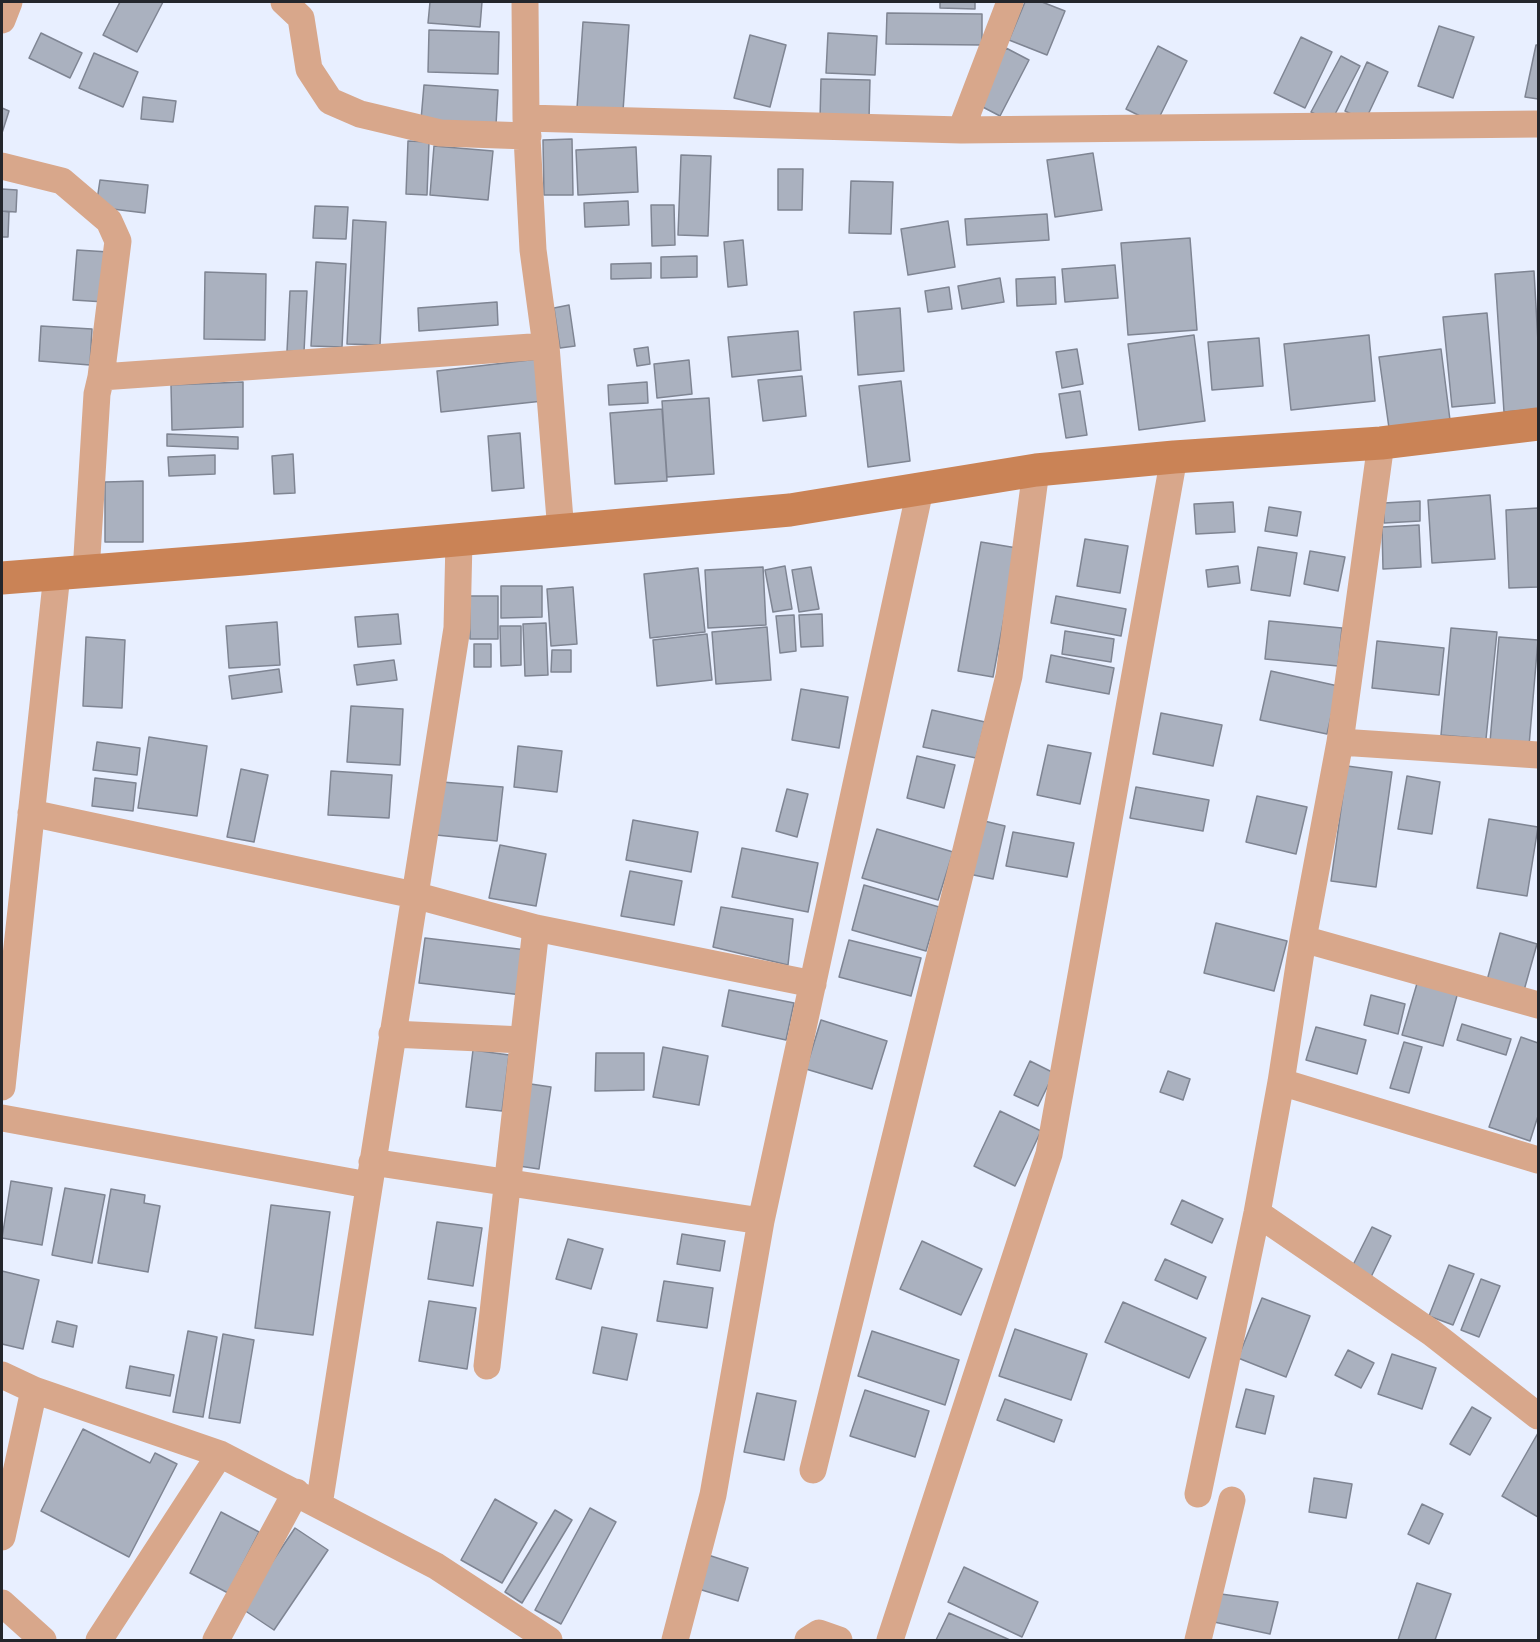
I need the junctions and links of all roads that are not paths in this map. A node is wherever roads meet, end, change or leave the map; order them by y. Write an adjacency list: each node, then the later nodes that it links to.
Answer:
1 (9, 2): 5 (street)
2 (284, 2): 7 (street)
3 (525, 2): 7 (street)
4 (1010, 2): 8 (street)
5 (2, 20)
6 (1539, 124): 8 (street)
7 (527, 127): 8 (street); 10 (street)
8 (961, 130)
9 (2, 166): 11 (street)
10 (546, 346): 11 (street); 17 (street)
11 (101, 377): 19 (street)
12 (1539, 424): 13 (street)
13 (1381, 443): 14 (street); 21 (street)
14 (1174, 457): 15 (street); 58 (street)
15 (1036, 471): 16 (street); 44 (street)
16 (920, 490): 17 (street); 27 (street)
17 (561, 532): 18 (street)
18 (459, 540): 19 (street); 24 (street)
19 (72, 573): 20 (street); 23 (street)
20 (2, 578)
21 (1340, 742): 22 (street); 26 (street)
22 (1539, 754)
23 (31, 813): 24 (street); 32 (street)
24 (414, 895): 25 (street); 29 (street)
25 (536, 928): 27 (street); 30 (street)
26 (1303, 939): 28 (street); 31 (street)
27 (813, 984): 38 (street)
28 (1539, 1005)
29 (392, 1034): 30 (street); 35 (street)
30 (523, 1040): 36 (street)
31 (1281, 1082): 34 (street); 37 (street)
32 (2, 1088)
33 (2, 1118): 35 (street)
34 (1539, 1160)
35 (370, 1174): 36 (street); 48 (street)
36 (507, 1183): 38 (street); 39 (street)
37 (1257, 1213): 42 (street); 46 (street)
38 (761, 1221): 55 (street)
39 (487, 1366)
40 (2, 1376): 41 (street)
41 (34, 1390): 43 (street); 49 (street)
42 (1539, 1416)
43 (220, 1454): 45 (street); 52 (street)
44 (813, 1470)
45 (296, 1492): 48 (street); 53 (street)
46 (1198, 1494)
47 (1232, 1500): 59 (street)
48 (319, 1505): 54 (street)
49 (2, 1537)
50 (2, 1603): 51 (street)
51 (43, 1641)
52 (99, 1641)
53 (216, 1641)
54 (549, 1641)
55 (675, 1641)
56 (808, 1641): 57 (street)
57 (839, 1641)
58 (890, 1641)
59 (1198, 1641)

